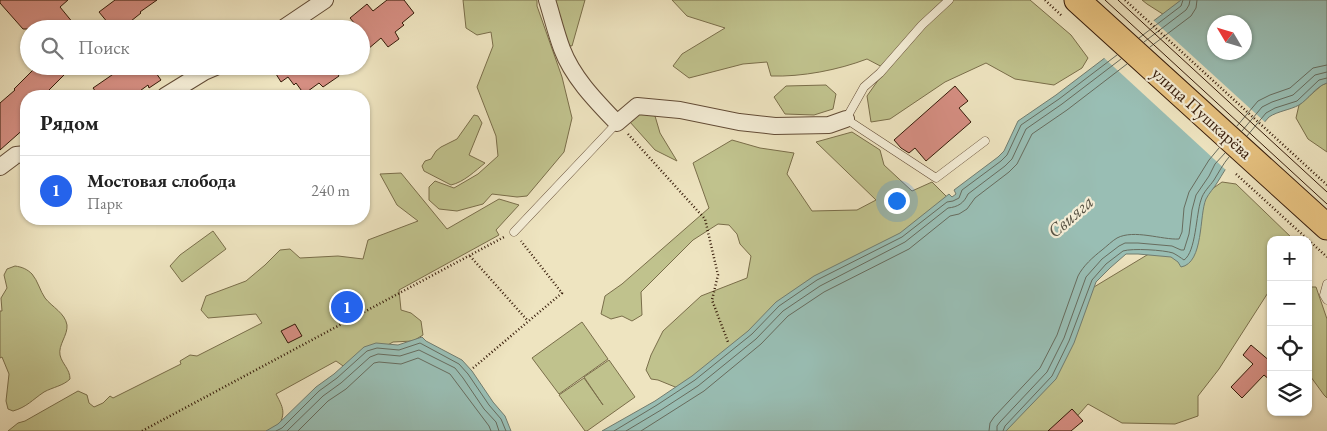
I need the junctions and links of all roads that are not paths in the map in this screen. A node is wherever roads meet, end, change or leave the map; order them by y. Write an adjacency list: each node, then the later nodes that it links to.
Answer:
1 (325, 0): 5 (street)
2 (547, 0): 9 (street)
3 (949, 0): 8 (lane)
4 (1077, 0): 13 (main road, улица Пушкарёва)
5 (295, 20)
6 (199, 75): 7 (street)
7 (174, 90)
8 (846, 119): 9 (street); 10 (lane)
9 (617, 123): 14 (lane)
10 (985, 142)
11 (20, 155): 12 (street)
12 (0, 167)
13 (1327, 227)
14 (514, 232)
15 (1327, 284): 16 (lane)
16 (1327, 300)

